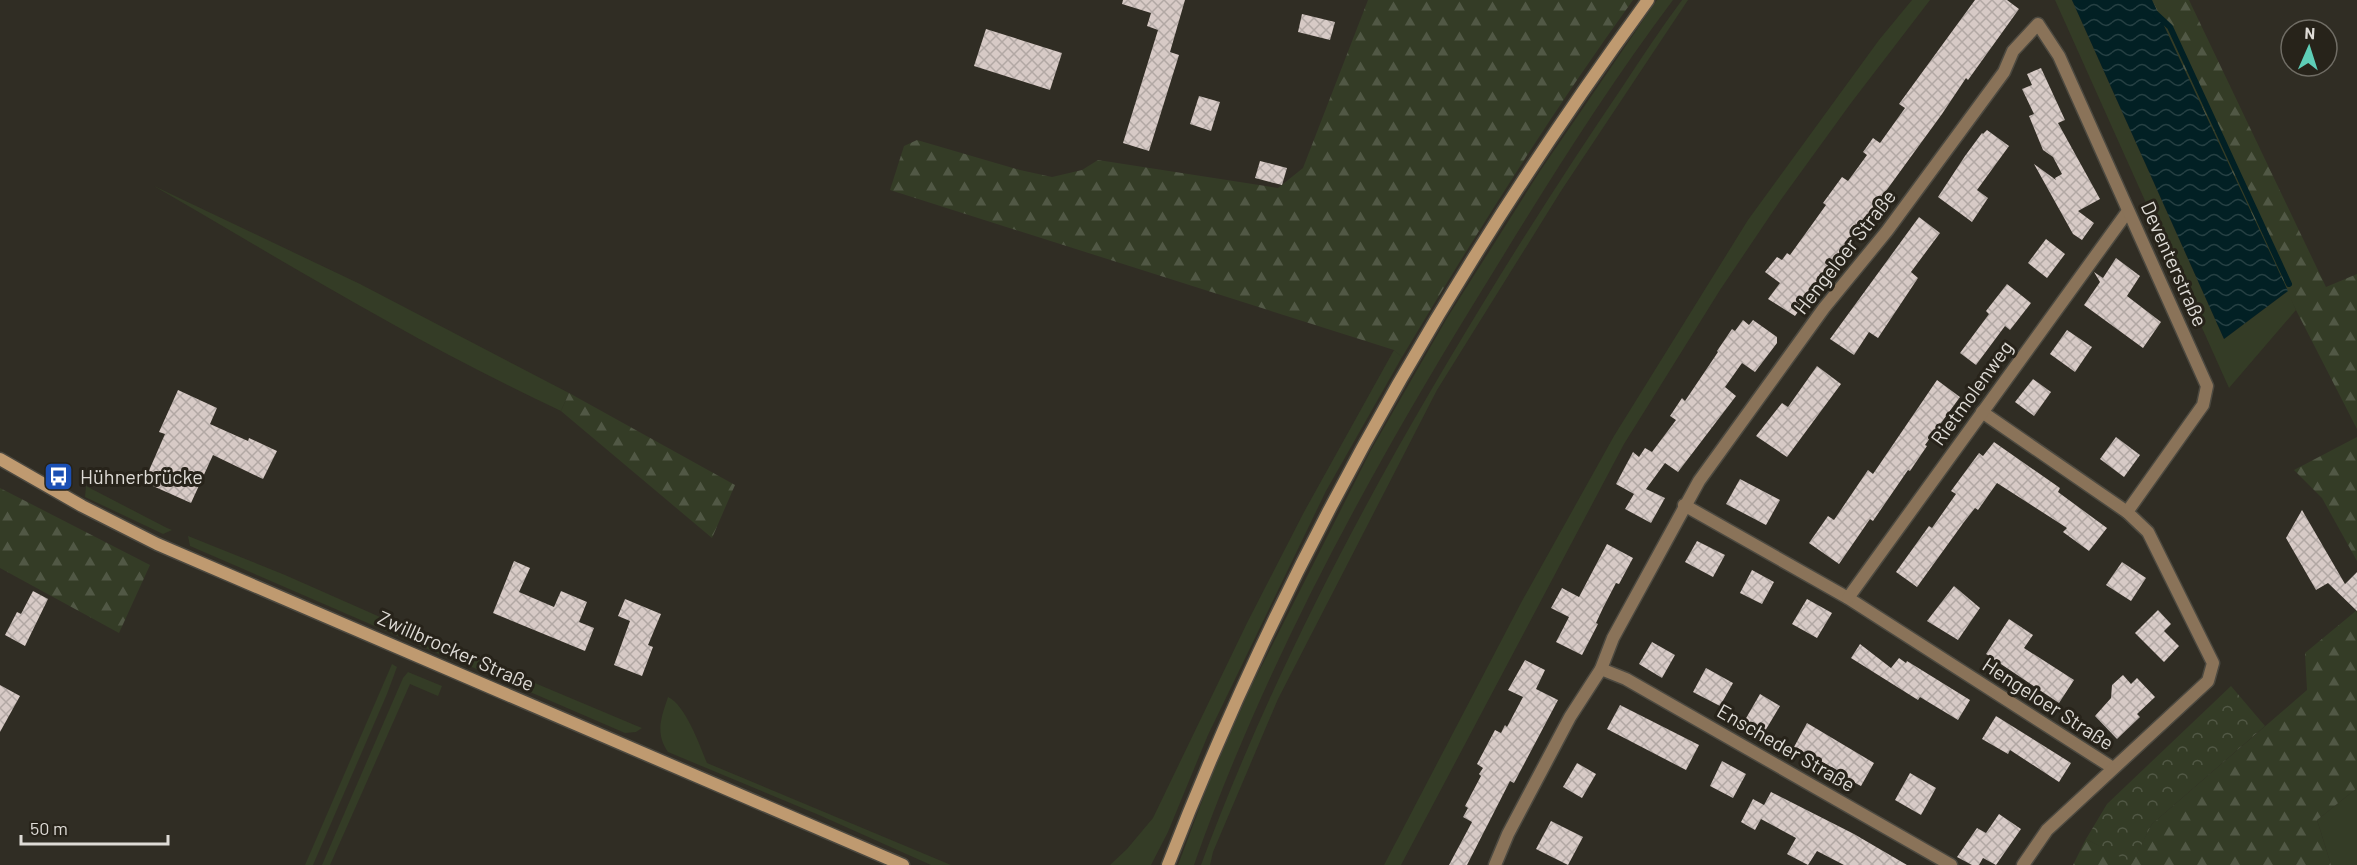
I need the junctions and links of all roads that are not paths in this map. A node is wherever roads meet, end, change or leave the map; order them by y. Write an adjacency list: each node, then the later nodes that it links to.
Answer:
1 (1648, 0): 12 (main road)
2 (2038, 24): 3 (street, Deventerstraße); 6 (street, Hengeloer Straße)
3 (2128, 211): 4 (street, Rietmolenweg); 7 (street, Deventerstraße)
4 (1982, 412): 7 (street); 8 (street, Rietmolenweg)
5 (0, 459): 11 (main road, Zwillbrocker Straße)
6 (1684, 505): 8 (street, Hengeloer Straße); 9 (street, Hengeloer Straße)
7 (2127, 512): 10 (street)
8 (1848, 598): 10 (street, Hengeloer Straße)
9 (1601, 669): 13 (street); 14 (street, Enscheder Straße)
10 (2113, 768): 15 (street)
11 (903, 865)
12 (1168, 865)
13 (1495, 865)
14 (1951, 865)
15 (2023, 865)

